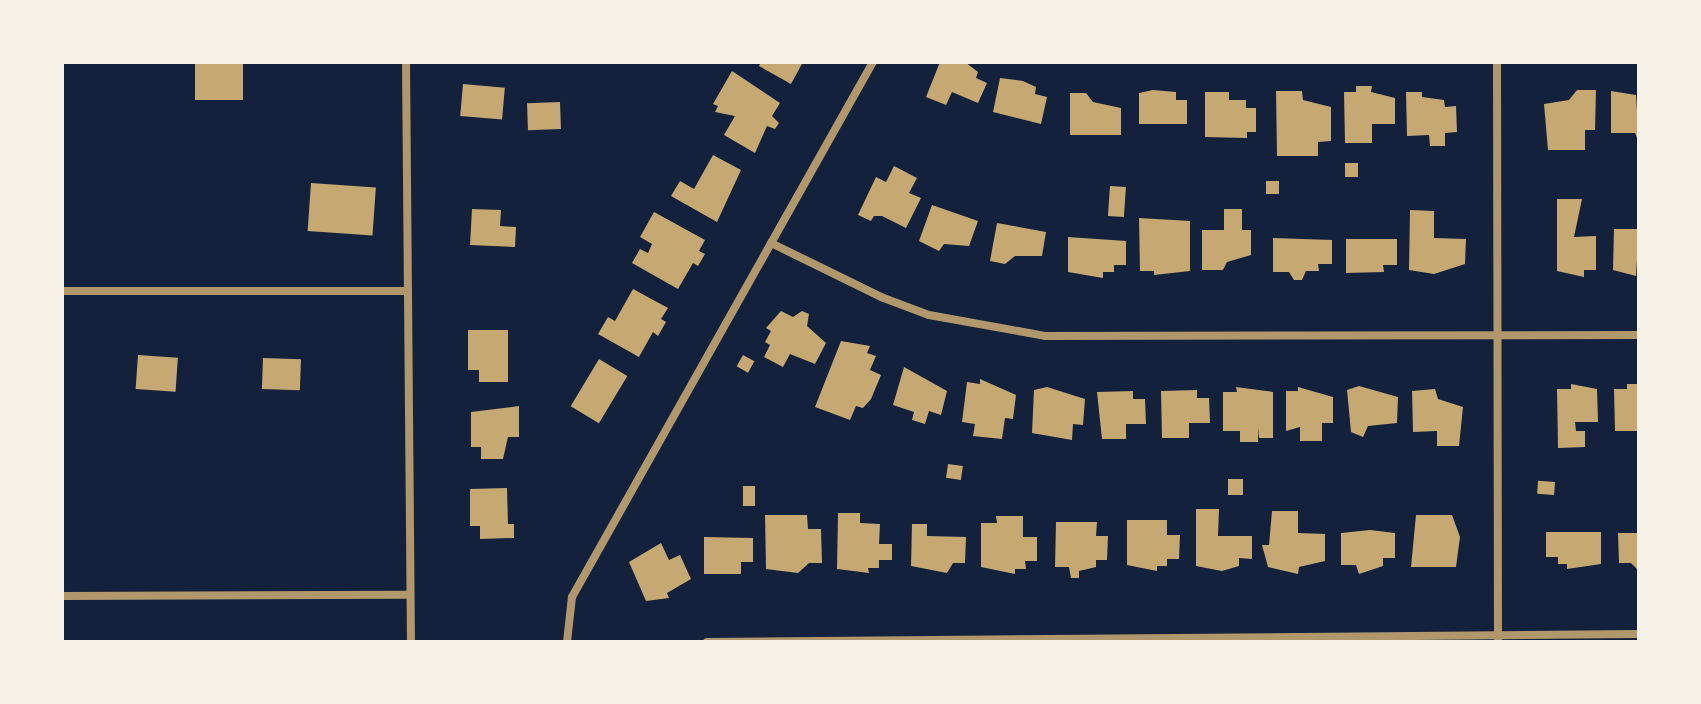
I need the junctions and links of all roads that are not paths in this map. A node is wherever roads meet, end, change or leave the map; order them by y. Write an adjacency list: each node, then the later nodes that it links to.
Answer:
1 (406, 62): 6 (street)
2 (873, 62): 4 (street)
3 (1497, 62): 8 (street)
4 (771, 243): 8 (street); 14 (street)
5 (62, 291): 6 (street)
6 (408, 291): 9 (street)
7 (1639, 335): 8 (street)
8 (1497, 337): 12 (street)
9 (407, 595): 10 (street); 13 (street)
10 (62, 596)
11 (1639, 634): 12 (street)
12 (1498, 638): 15 (street)
13 (411, 642)
14 (567, 642)
15 (707, 642)

